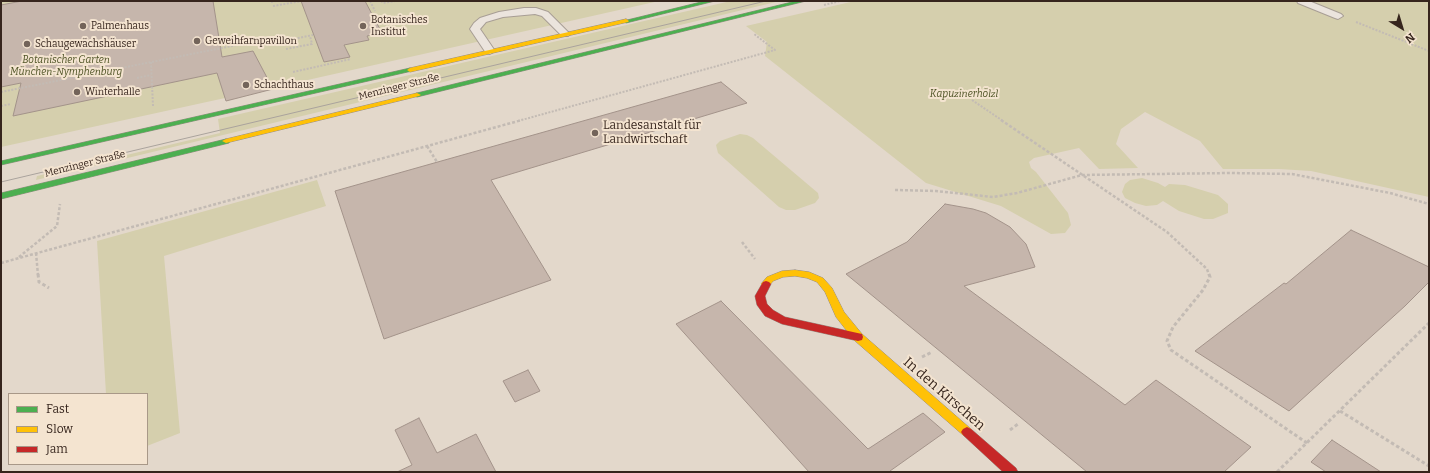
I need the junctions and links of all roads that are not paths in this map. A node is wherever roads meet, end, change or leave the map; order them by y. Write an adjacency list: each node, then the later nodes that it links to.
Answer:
1 (712, 1): 5 (main road, Menzinger Straße)
2 (803, 1): 8 (main road, Menzinger Straße)
3 (1301, 1): 4 (lane)
4 (1338, 16)
5 (565, 34): 6 (main road, Menzinger Straße); 6 (lane)
6 (490, 51): 7 (main road, Menzinger Straße)
7 (1, 163)
8 (1, 196)
9 (858, 337): 9 (main road, In den Kirschen); 10 (main road, In den Kirschen)
10 (1012, 472)

